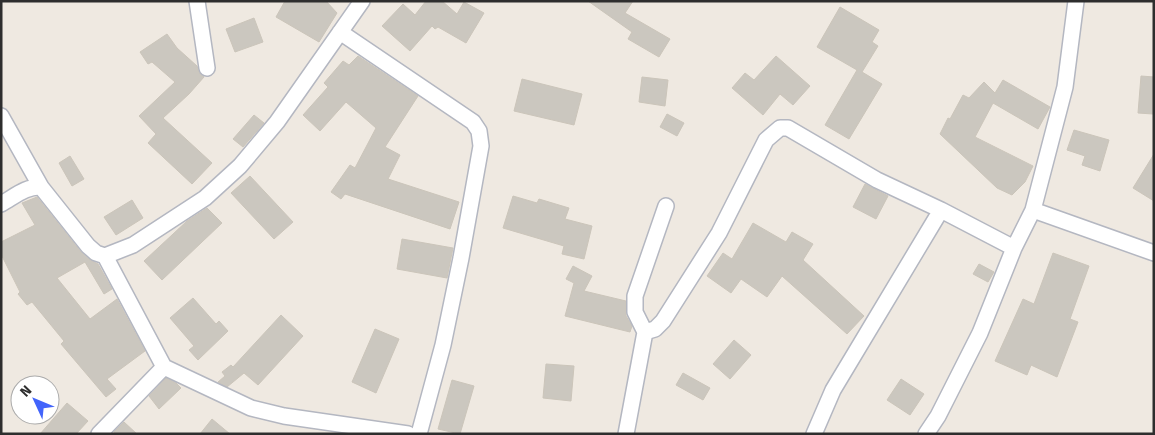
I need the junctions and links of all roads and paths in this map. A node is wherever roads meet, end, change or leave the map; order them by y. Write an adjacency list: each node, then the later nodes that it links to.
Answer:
1 (198, 1): 5 (street)
2 (362, 1): 4 (street)
3 (1076, 1): 11 (street)
4 (340, 32): 14 (street); 19 (street)
5 (207, 68)
6 (1, 116): 7 (street)
7 (41, 187): 8 (street); 14 (street)
8 (1, 204)
9 (666, 206): 15 (street)
10 (941, 210): 12 (street); 15 (street); 21 (street)
11 (1033, 210): 12 (street); 13 (street)
12 (1014, 248): 22 (street)
13 (1154, 253)
14 (106, 256): 16 (street)
15 (645, 332): 20 (street)
16 (164, 367): 17 (street); 18 (street)
17 (99, 434)
18 (408, 434)
19 (419, 434)
20 (626, 434)
21 (814, 434)
22 (926, 434)

